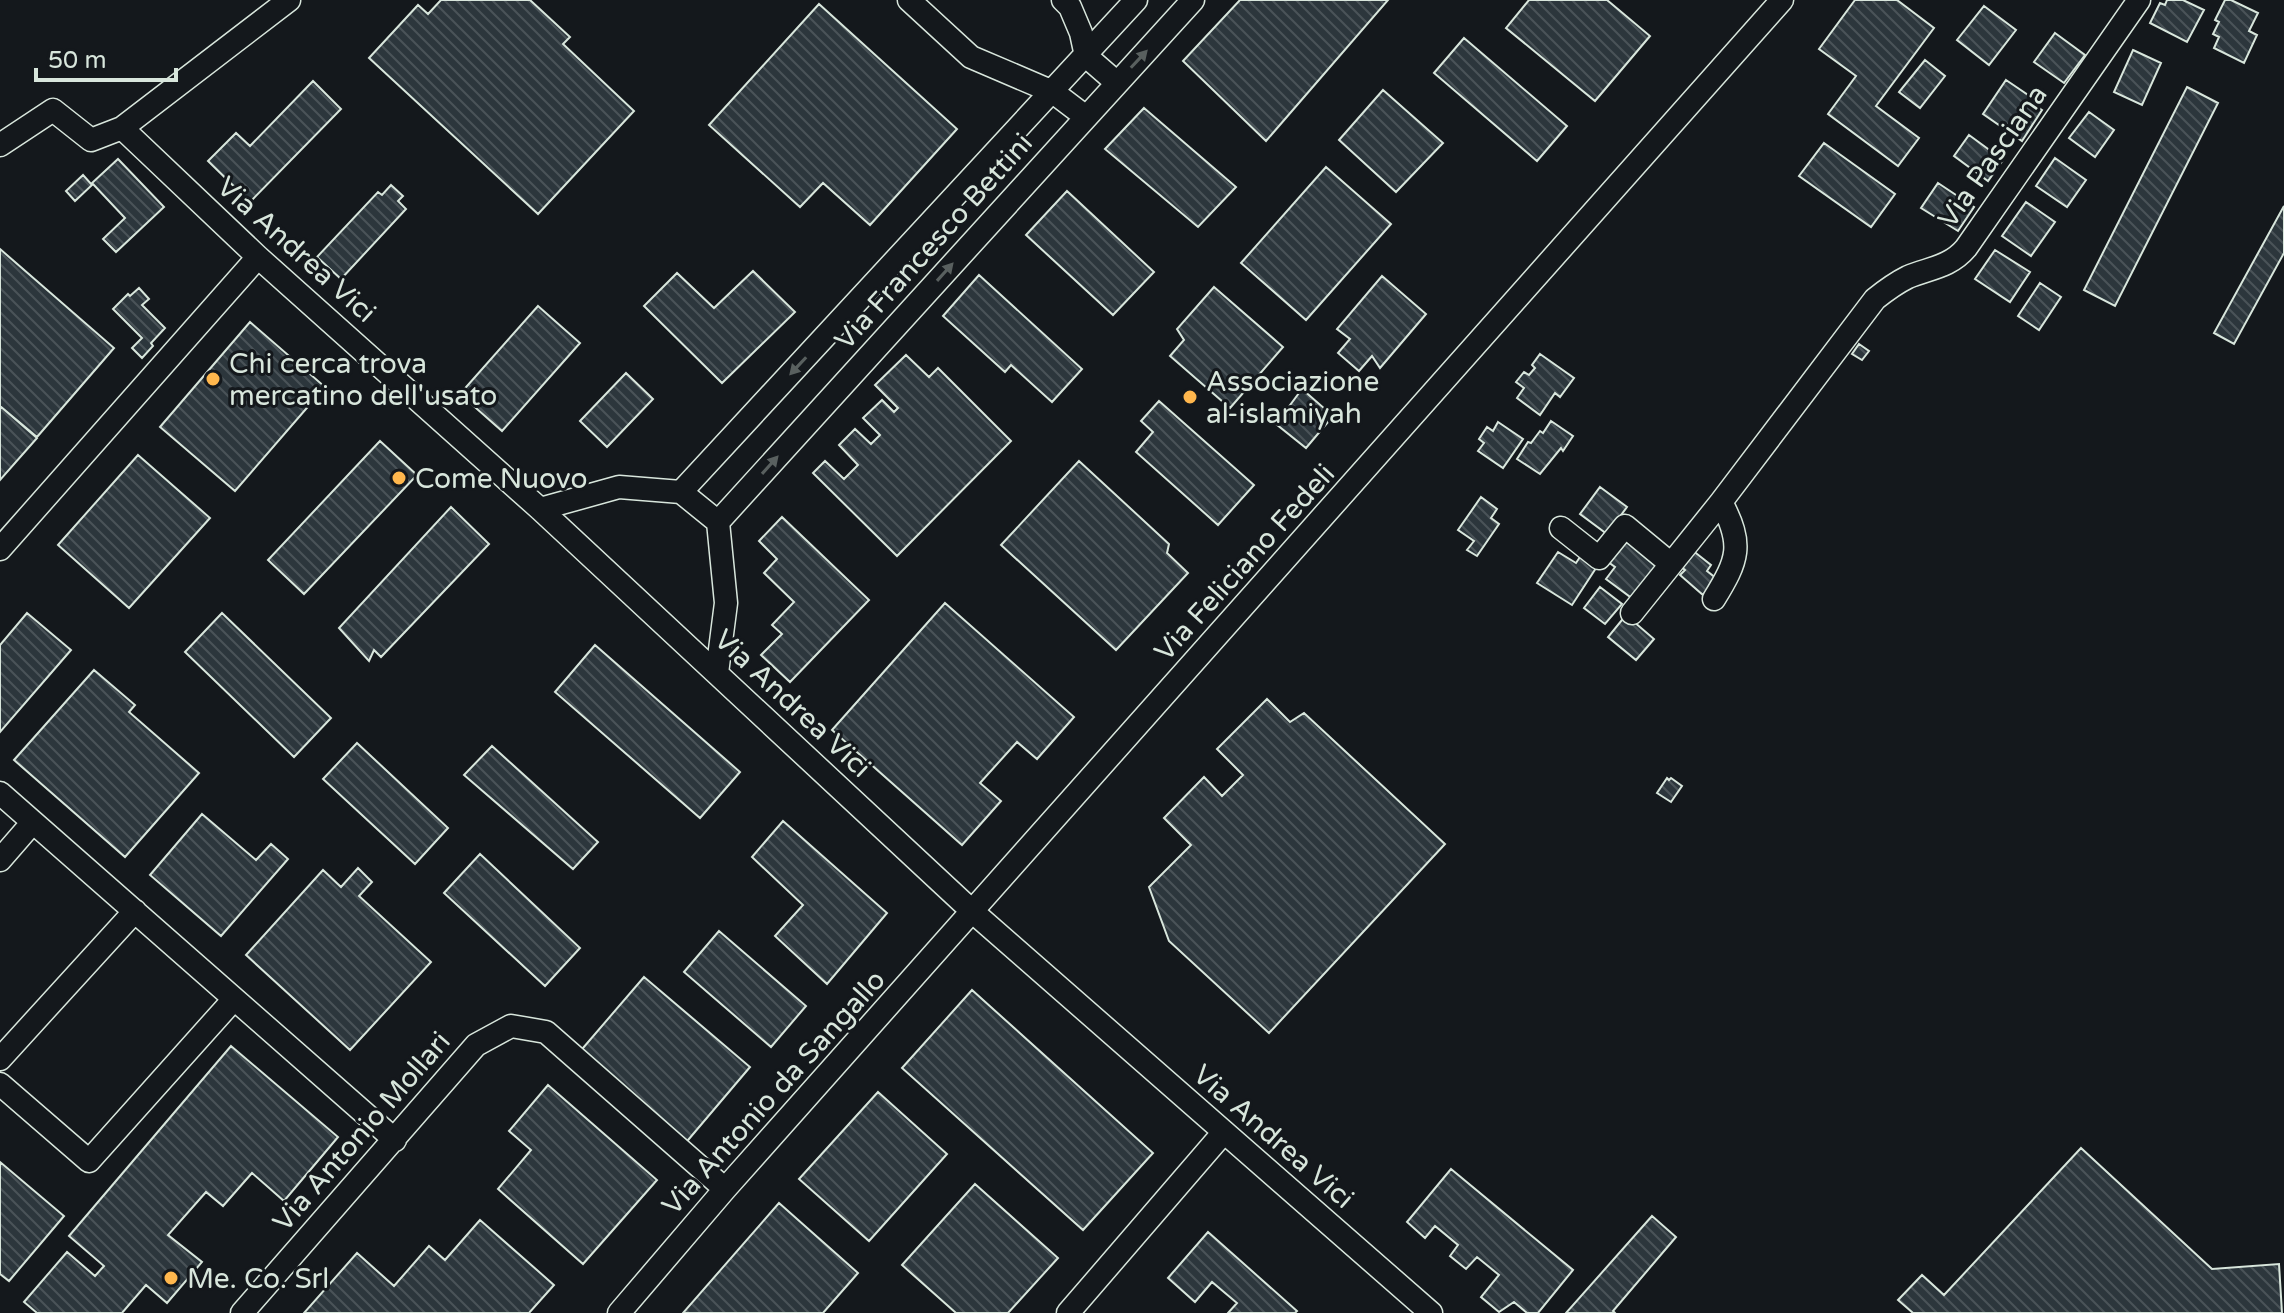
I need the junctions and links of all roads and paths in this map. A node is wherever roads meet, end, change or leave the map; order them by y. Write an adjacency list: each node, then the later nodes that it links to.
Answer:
1 (289, 0): 12 (street)
2 (909, 0): 10 (street)
3 (1063, 0): 8 (street)
4 (1136, 0): 8 (street, Via Francesco Bettini)
5 (1193, 0): 9 (street, Via Francesco Bettini, one-way to 5)
6 (1782, 0): 29 (street, Via Feliciano Fedeli)
7 (2139, 0): 16 (street, Via Pasciana)
8 (1086, 56): 9 (street); 10 (street, Via Francesco Bettini)
9 (1117, 83): 11 (street, Via Francesco Bettini)
10 (1053, 92): 11 (street); 15 (street, Via Francesco Bettini, one-way to 15)
11 (1086, 117): 18 (street, Via Francesco Bettini, one-way to 11)
12 (122, 128): 13 (street); 14 (street, Via Andrea Vici)
13 (0, 145)
14 (258, 257): 17 (street, Via Andrea Vici); 20 (street)
15 (681, 492): 17 (street); 18 (street)
16 (1721, 502): 21 (street, Via Pasciana); 22 (street)
17 (540, 509): 24 (street, Via Andrea Vici)
18 (718, 522): 24 (street)
19 (1561, 528): 21 (street)
20 (0, 549)
21 (1671, 564): 23 (street, Via Pasciana)
22 (1714, 599)
23 (1632, 613)
24 (717, 673): 29 (street, Via Andrea Vici)
25 (0, 793): 26 (street)
26 (33, 822): 27 (street); 28 (street)
27 (0, 860)
28 (135, 911): 30 (street); 31 (street)
29 (973, 912): 33 (street, Via Andrea Vici); 35 (street, Via Antonio da Sangallo)
30 (234, 999): 32 (street); 34 (street)
31 (0, 1059)
32 (0, 1084)
33 (1224, 1132): 38 (street); 39 (street, Via Andrea Vici)
34 (395, 1140): 35 (street, Via Antonio Mollari); 36 (street, Via Antonio Mollari)
35 (725, 1189): 37 (street, Via Antonio da Sangallo)
36 (242, 1313)
37 (619, 1313)
38 (1068, 1313)
39 (1431, 1313)

